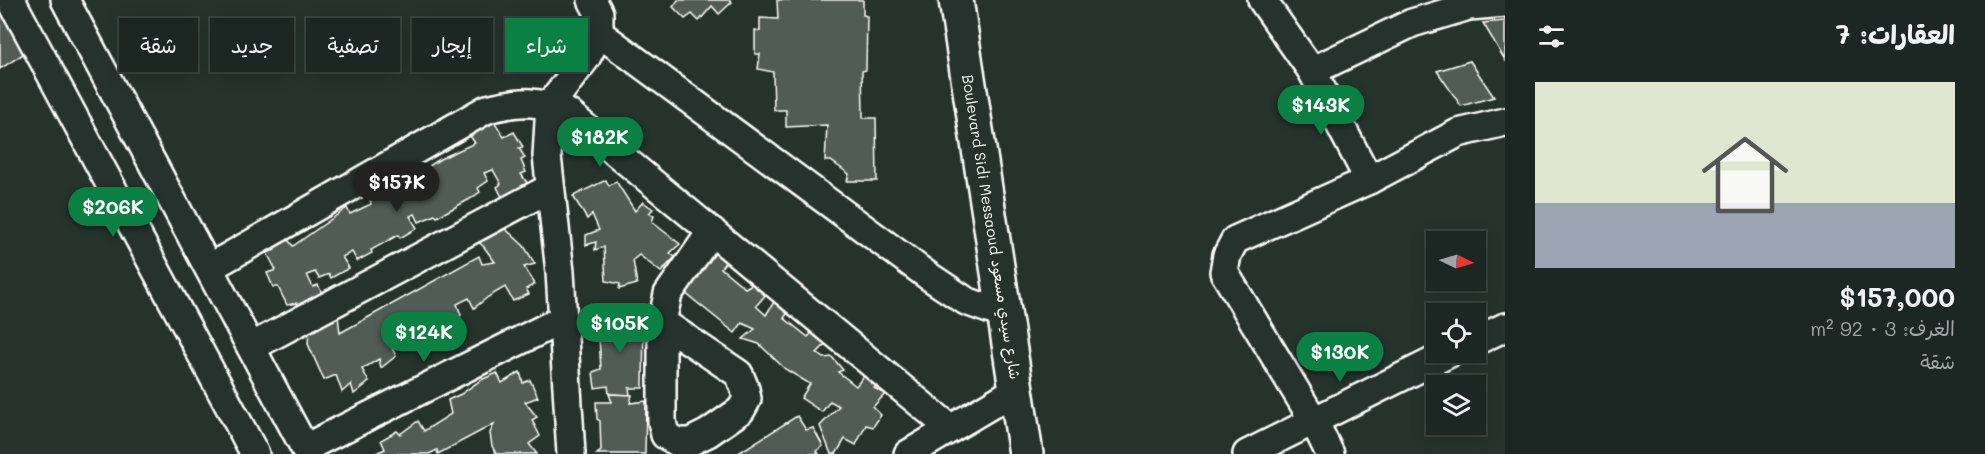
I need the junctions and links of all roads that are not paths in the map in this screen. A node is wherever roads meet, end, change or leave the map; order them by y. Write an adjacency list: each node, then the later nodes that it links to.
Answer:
1 (10, 0): 26 (street)
2 (65, 0): 14 (street)
3 (592, 0): 7 (street)
4 (956, 0): 15 (street, Boulevard Sidi Messaoud شارع سيدي مسعود)
5 (1262, 0): 8 (street)
6 (1496, 2): 8 (street)
7 (599, 33): 9 (street); 15 (street)
8 (1312, 71): 11 (street)
9 (550, 105): 12 (street); 13 (street); 14 (street)
10 (1505, 122): 11 (street)
11 (1369, 180): 23 (street)
12 (550, 188): 16 (street); 20 (street)
13 (711, 231): 17 (street); 24 (street)
14 (209, 268): 20 (street)
15 (1005, 315): 22 (street, Boulevard Sidi Messaoud شارع سيدي مسعود)
16 (563, 319): 25 (street); 27 (street)
17 (662, 322)
18 (1505, 327): 19 (street)
19 (1486, 336)
20 (251, 347): 25 (street)
21 (1430, 363): 23 (street)
22 (1016, 390): 24 (street); 29 (street, Boulevard Sidi Messaoud شارع سيدي مسعود)
23 (1314, 421): 30 (street); 31 (street)
24 (950, 428): 28 (street)
25 (307, 451)
26 (255, 454)
27 (571, 454)
28 (908, 454)
29 (1026, 454)
30 (1247, 454)
31 (1330, 454)

